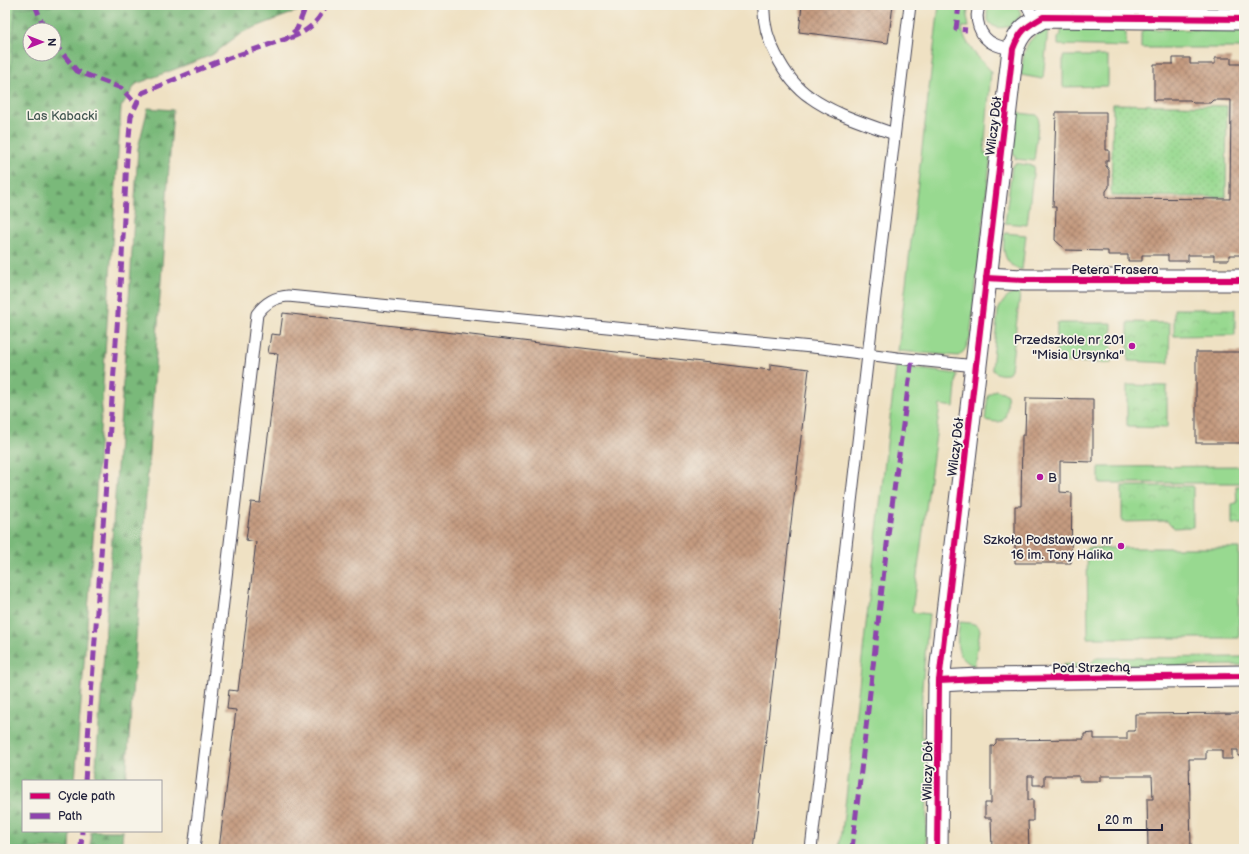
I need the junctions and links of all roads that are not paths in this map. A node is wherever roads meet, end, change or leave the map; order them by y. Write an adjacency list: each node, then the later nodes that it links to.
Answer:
1 (764, 5): 7 (lane)
2 (910, 5): 7 (lane)
3 (980, 5): 6 (lane)
4 (1031, 14): 5 (street); 6 (street)
5 (1244, 19)
6 (1013, 49): 8 (street, Wilczy Dół)
7 (894, 134): 10 (lane)
8 (986, 278): 9 (street, Petera Frasera); 11 (street, Wilczy Dół)
9 (1244, 280)
10 (868, 355): 11 (lane); 14 (lane); 15 (lane)
11 (976, 366): 13 (street, Wilczy Dół)
12 (1244, 676): 13 (street, Pod Strzechą)
13 (939, 681): 16 (street, Wilczy Dół)
14 (194, 849)
15 (811, 849)
16 (937, 849)

